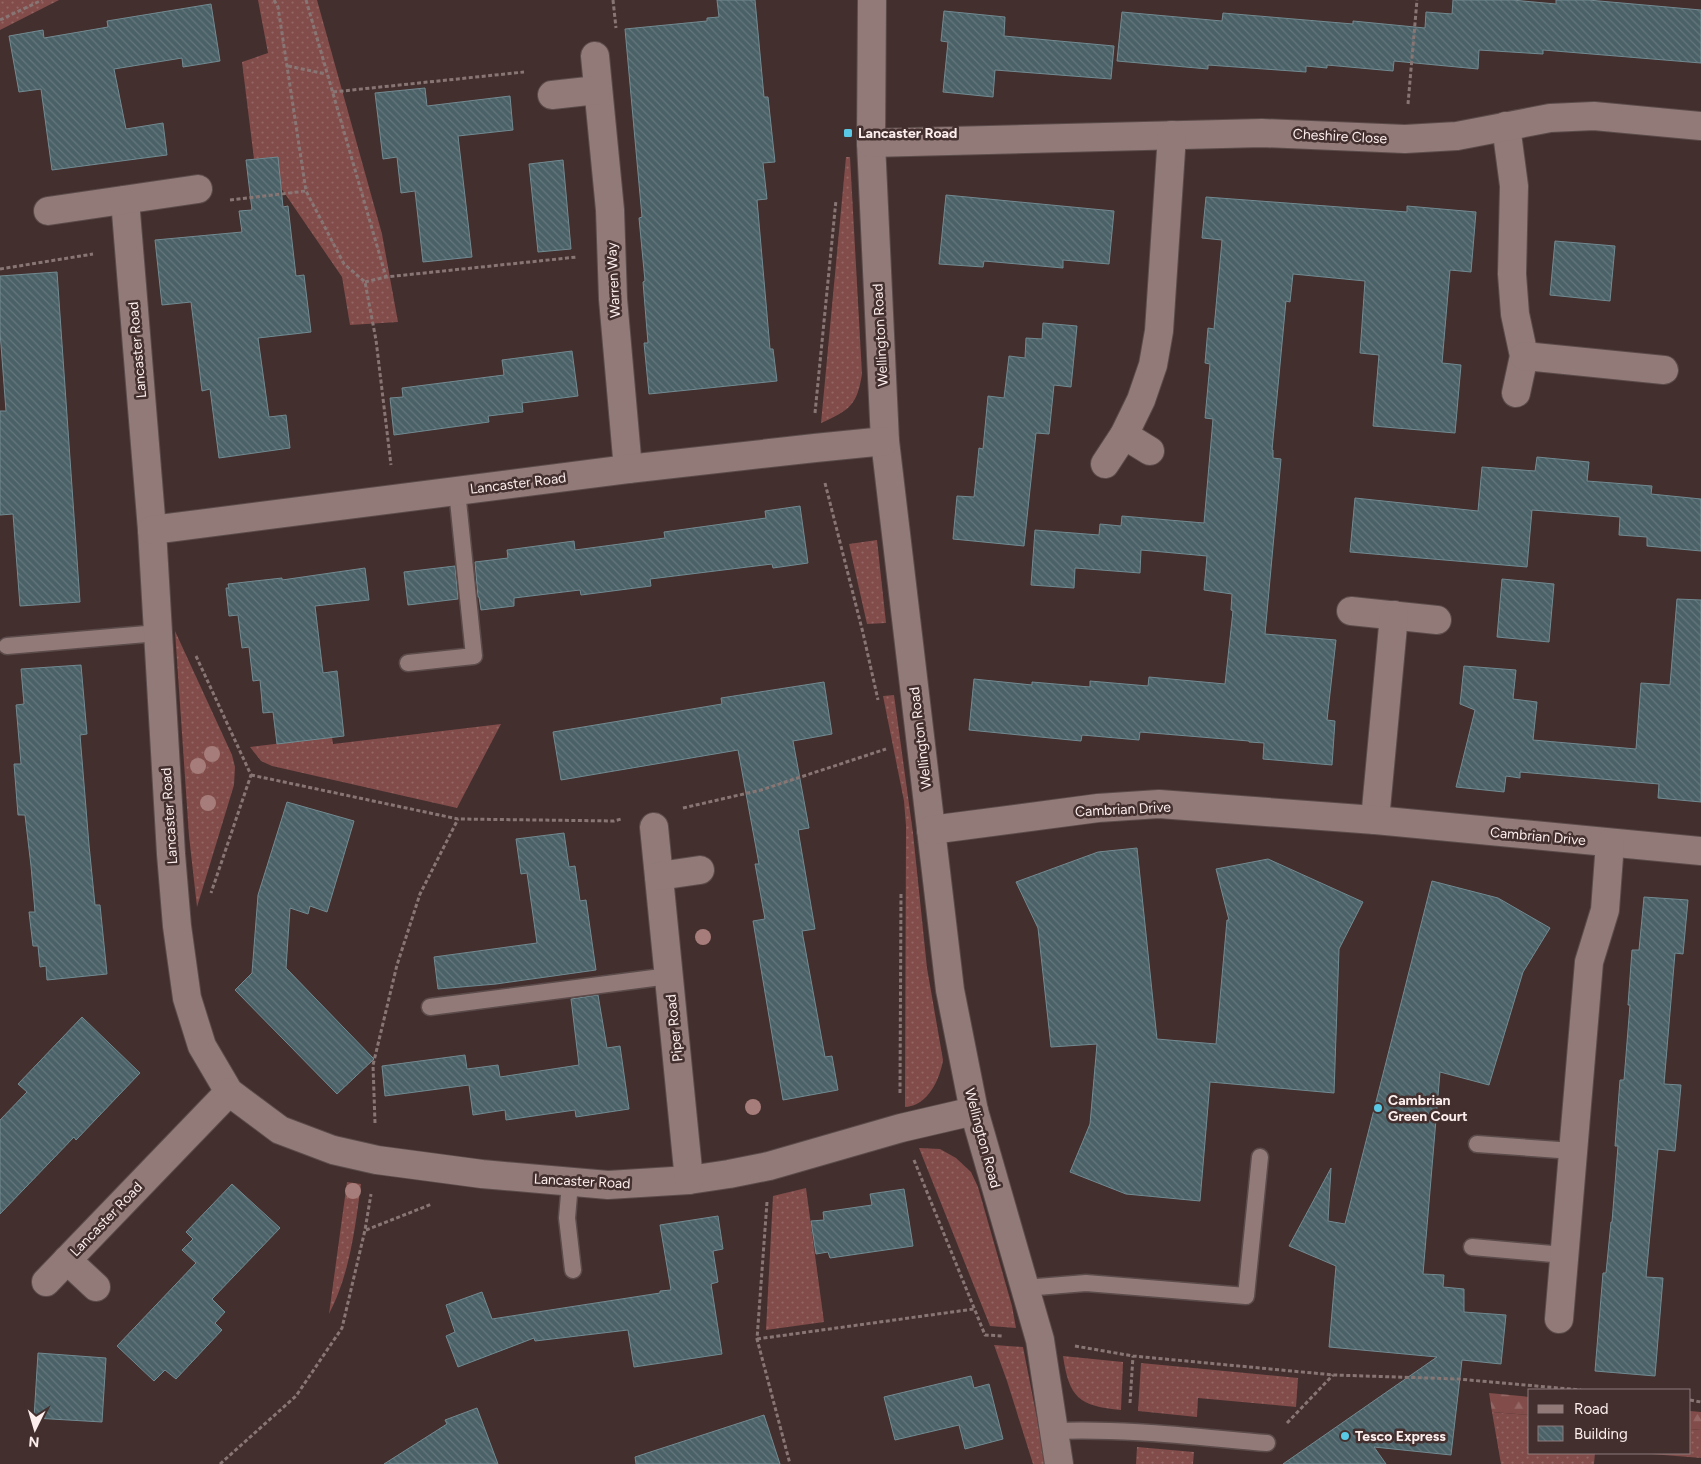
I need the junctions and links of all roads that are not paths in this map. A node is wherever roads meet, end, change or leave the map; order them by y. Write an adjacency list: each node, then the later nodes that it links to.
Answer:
1 (872, 0): 8 (street, Wellington Road)
2 (594, 56): 3 (street, Warren Way)
3 (597, 90): 4 (street); 19 (street, Warren Way)
4 (552, 95)
5 (1506, 126): 6 (street, Cheshire Close); 7 (street, Cheshire Close); 12 (street)
6 (1701, 126)
7 (1172, 135): 8 (street, Cheshire Close); 15 (street)
8 (871, 143): 16 (street, Wellington Road)
9 (198, 189): 10 (street)
10 (125, 200): 11 (street); 21 (street, Lancaster Road)
11 (48, 211)
12 (1524, 356): 13 (street); 14 (street)
13 (1664, 370)
14 (1516, 393)
15 (1124, 435): 17 (street); 18 (street)
16 (885, 441): 19 (street, Lancaster Road); 30 (street, Wellington Road)
17 (1150, 451)
18 (1105, 464)
19 (628, 469): 20 (street, Lancaster Road)
20 (457, 491): 21 (street, Lancaster Road); 27 (lane)
21 (152, 530): 25 (street, Lancaster Road)
22 (1351, 611): 23 (street)
23 (1394, 615): 24 (street); 28 (street)
24 (1437, 620)
25 (158, 634): 26 (lane); 37 (street, Lancaster Road)
26 (7, 646)
27 (408, 663)
28 (1376, 820): 30 (street, Cambrian Drive); 31 (street, Cambrian Drive)
29 (654, 827): 34 (street, Piper Road)
30 (931, 830): 38 (street, Wellington Road)
31 (1610, 843): 32 (street, Cambrian Drive); 40 (street)
32 (1701, 851)
33 (700, 870): 34 (street)
34 (659, 876): 35 (street, Piper Road)
35 (669, 976): 36 (lane); 42 (street, Piper Road)
36 (430, 1007)
37 (229, 1092): 43 (street, Lancaster Road); 46 (street, Lancaster Road)
38 (974, 1110): 42 (street, Lancaster Road); 50 (street, Wellington Road)
39 (1478, 1144): 40 (lane)
40 (1573, 1152): 45 (street)
41 (1260, 1156): 50 (lane)
42 (689, 1180): 43 (street, Lancaster Road)
43 (570, 1183): 47 (lane)
44 (1472, 1247): 45 (lane)
45 (1564, 1255): 51 (street)
46 (67, 1260): 48 (street, Lancaster Road); 49 (street, Lancaster Road)
47 (573, 1270)
48 (46, 1282)
49 (96, 1287)
50 (1025, 1288): 52 (street, Wellington Road)
51 (1559, 1319)
52 (1053, 1430): 53 (lane); 54 (street, Wellington Road)
53 (1268, 1443)
54 (1059, 1464)

